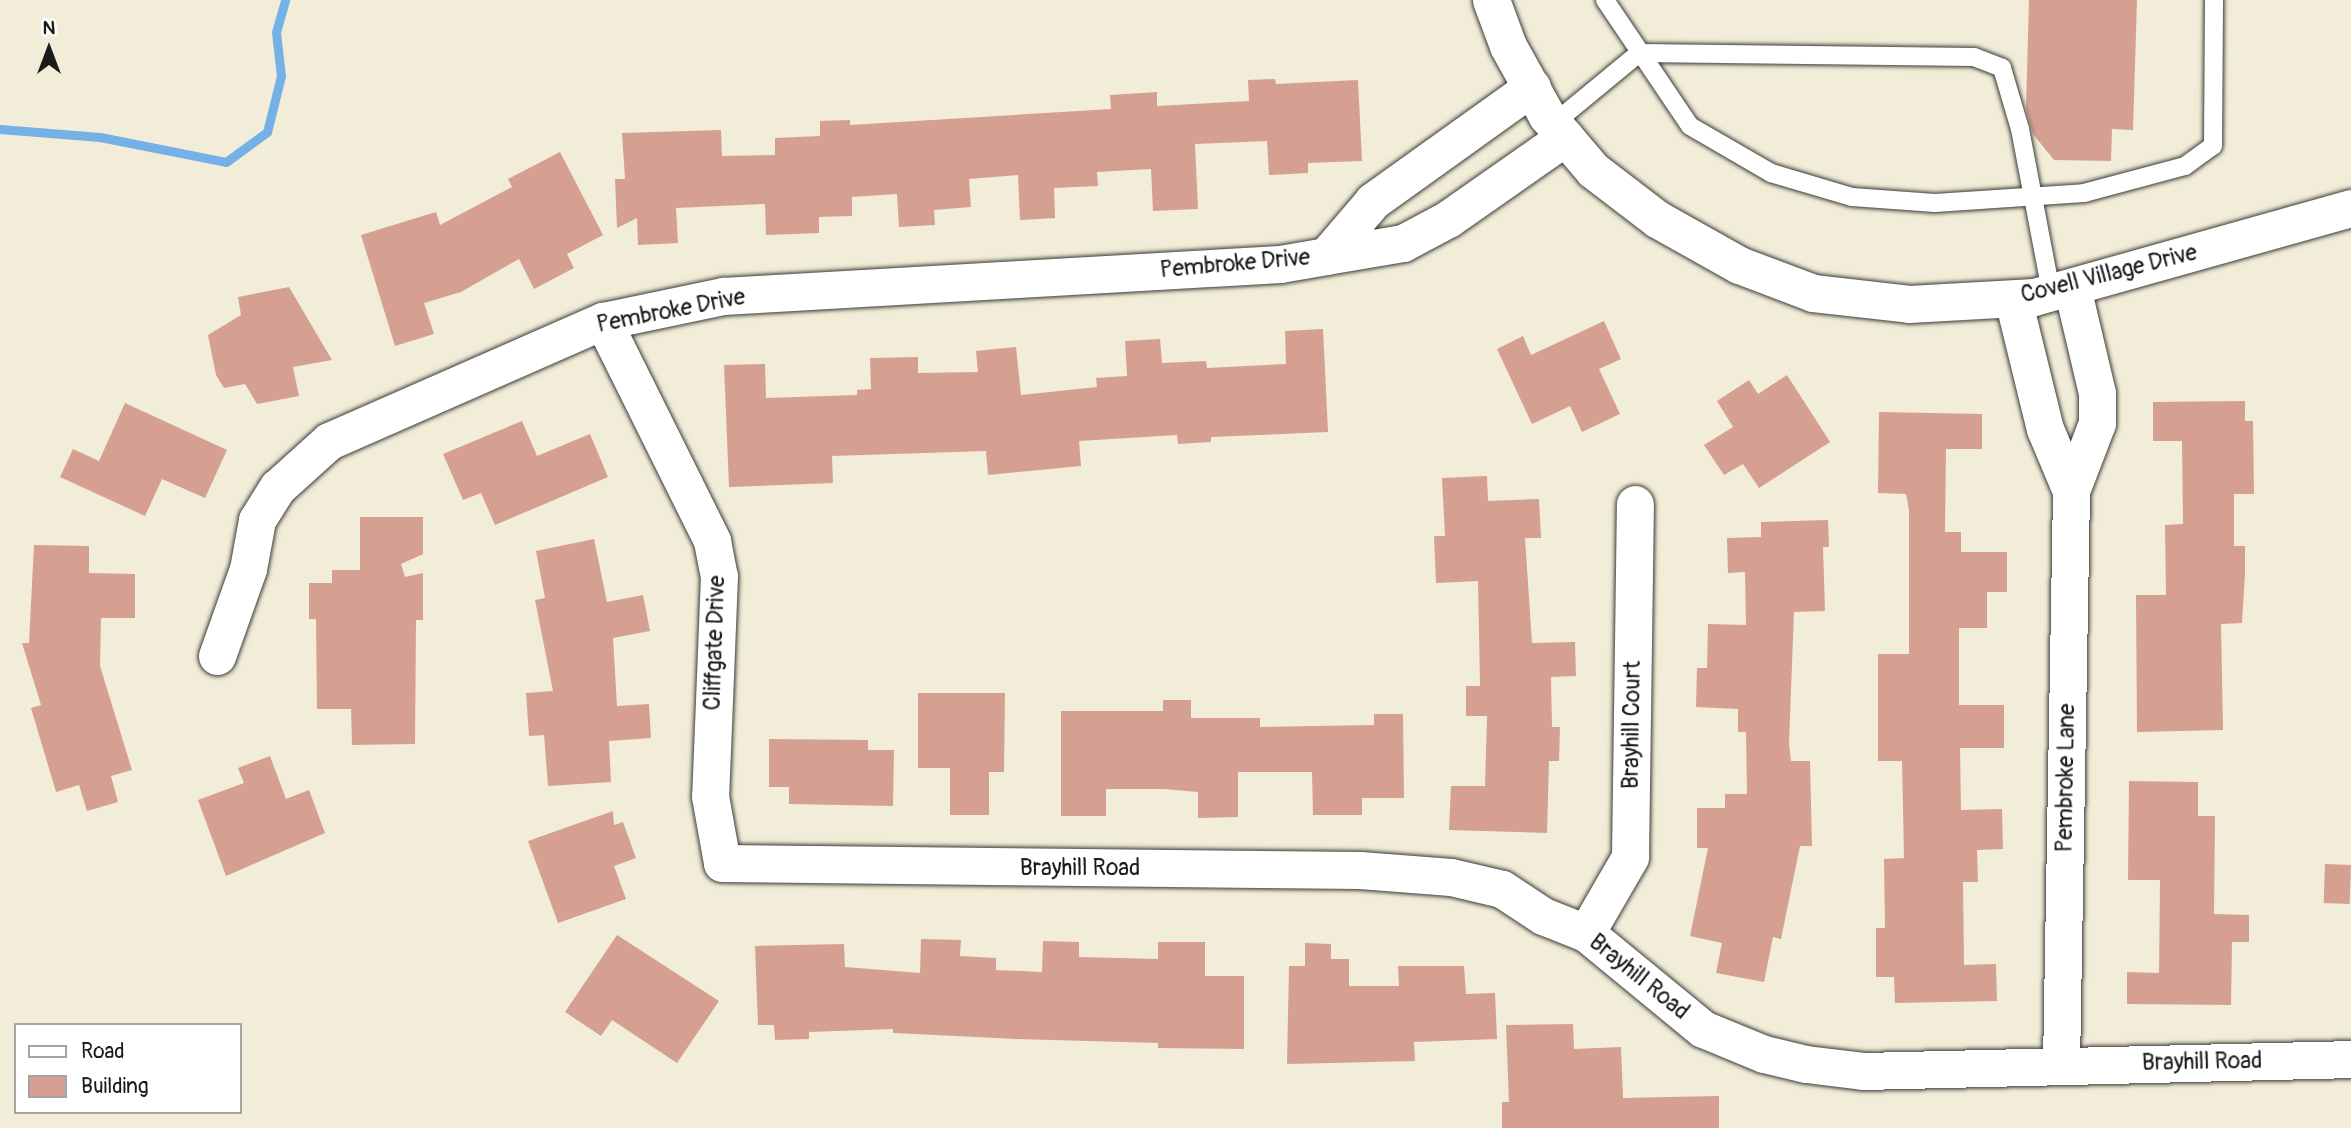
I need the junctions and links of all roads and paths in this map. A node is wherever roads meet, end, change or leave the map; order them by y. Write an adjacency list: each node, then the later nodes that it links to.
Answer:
1 (1491, 0): 5 (street, Covell Village Drive)
2 (1605, 0): 4 (lane)
3 (2214, 0): 8 (lane)
4 (1639, 53): 6 (lane); 8 (lane); 8 (lane)
5 (1532, 87): 6 (street, Covell Village Drive); 7 (street, Pembroke Drive)
6 (1559, 130): 10 (street, Pembroke Drive); 13 (street, Covell Village Drive)
7 (1414, 173): 10 (street); 11 (street, Pembroke Drive)
8 (2031, 198): 12 (lane)
9 (2351, 208): 12 (street, Covell Village Drive)
10 (1448, 219): 11 (street, Pembroke Drive)
11 (1326, 256): 14 (street, Pembroke Drive)
12 (2061, 289): 13 (street, Covell Village Drive); 15 (street, Pembroke Lane)
13 (2013, 299): 16 (street, Pembroke Lane)
14 (603, 321): 19 (street, Pembroke Drive); 20 (street, Cliffgate Drive)
15 (2098, 393): 16 (street); 17 (street, Pembroke Lane)
16 (2042, 406): 17 (street, Pembroke Lane)
17 (2071, 491): 23 (street, Pembroke Lane)
18 (1635, 504): 21 (street, Brayhill Court)
19 (217, 656)
20 (722, 863): 21 (street, Brayhill Road)
21 (1586, 933): 23 (street, Brayhill Road)
22 (2351, 1059): 23 (street, Brayhill Road)
23 (2062, 1065)

